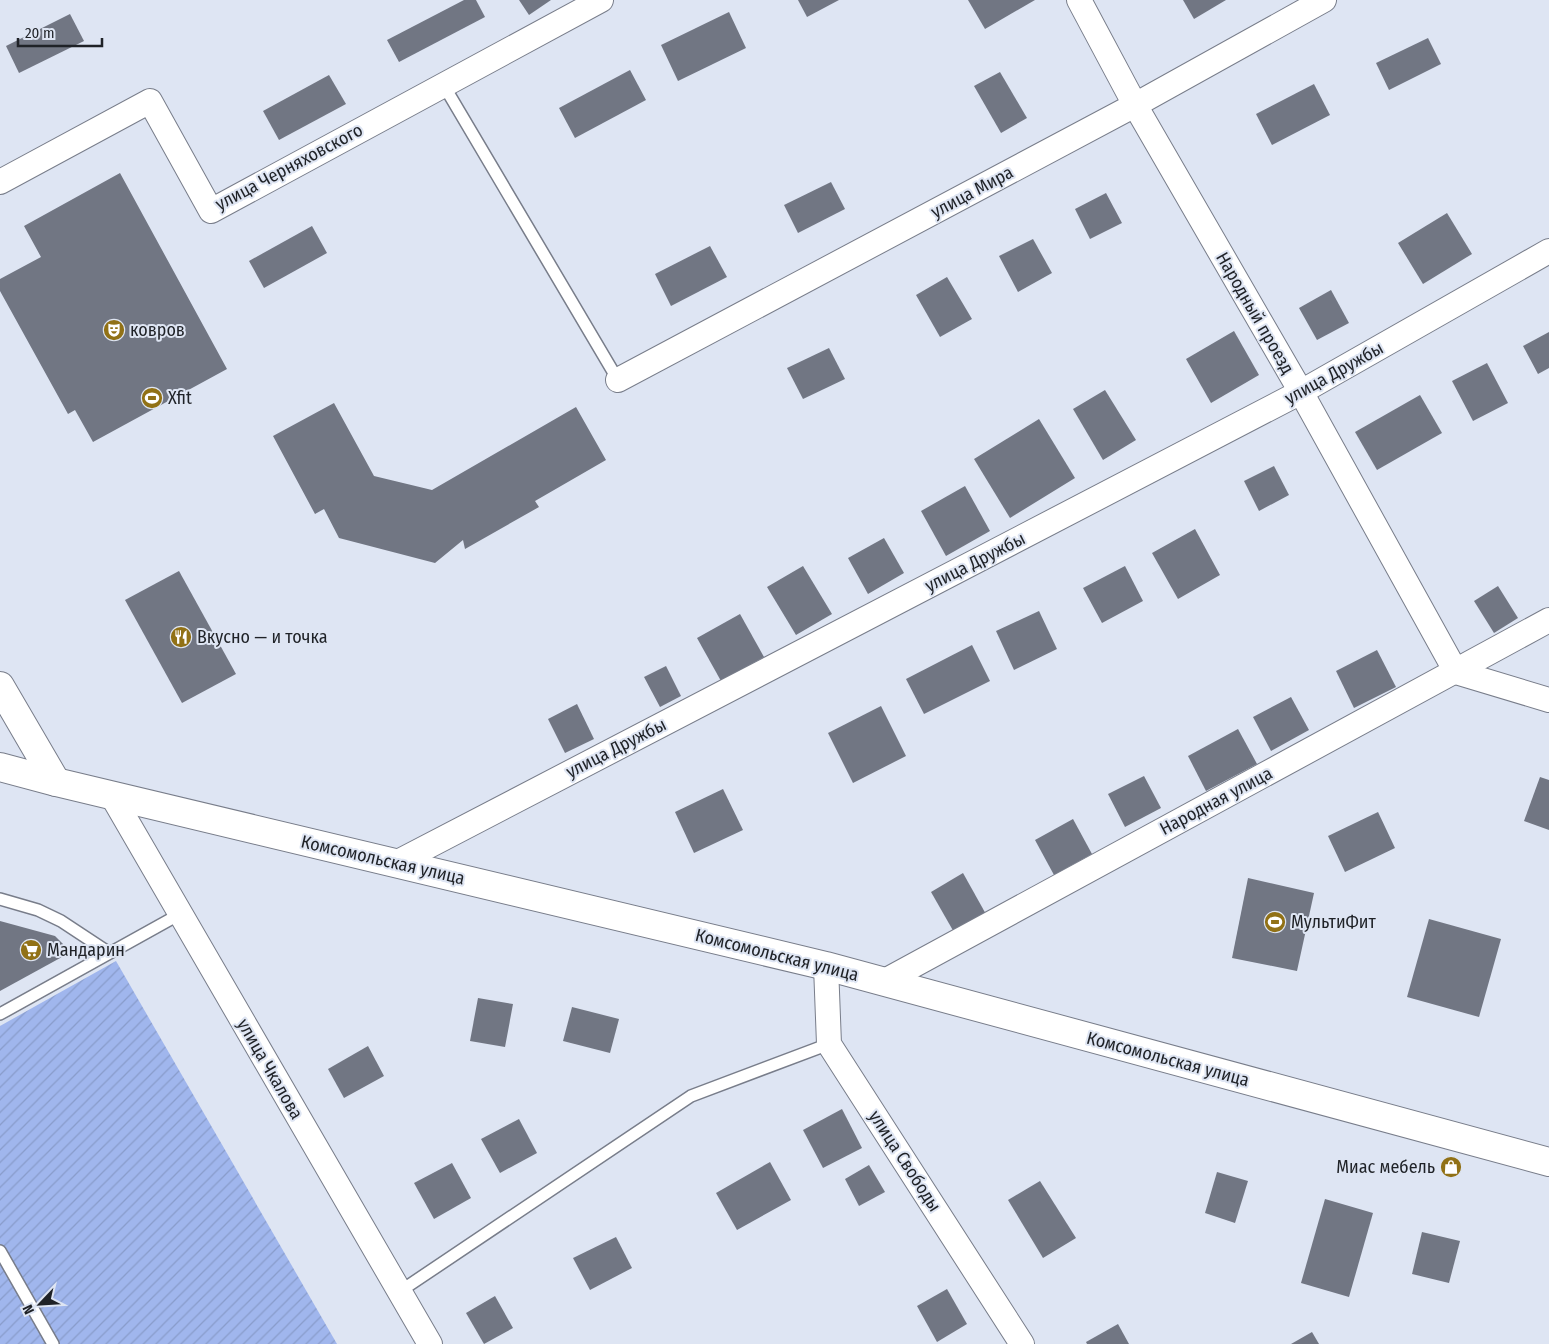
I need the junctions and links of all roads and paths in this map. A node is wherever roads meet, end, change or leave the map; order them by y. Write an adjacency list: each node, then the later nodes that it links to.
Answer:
1 (601, 0): 4 (street, улица Черняховского)
2 (1078, 0): 5 (street, Народный проезд)
3 (1324, 0): 5 (street, улица Мира)
4 (443, 84): 6 (street, улица Черняховского); 8 (lane)
5 (1135, 104): 8 (street, улица Мира); 9 (street, Народный проезд)
6 (0, 182)
7 (1549, 251): 9 (street, улица Дружбы)
8 (618, 380)
9 (1301, 392): 11 (street, Народный проезд); 17 (street, улица Дружбы)
10 (1549, 620): 11 (street, Народная улица)
11 (1456, 672): 13 (street); 22 (street, Народная улица)
12 (0, 686): 15 (main road)
13 (1549, 700)
14 (0, 767): 15 (main road, Комсомольская улица)
15 (56, 782): 16 (main road, Комсомольская улица)
16 (111, 794): 17 (main road, Комсомольская улица); 19 (street, улица Чкалова)
17 (396, 863): 21 (main road, Комсомольская улица)
18 (0, 899): 20 (lane)
19 (180, 914): 20 (lane); 27 (street, улица Чкалова)
20 (108, 952): 23 (lane)
21 (826, 966): 22 (main road, Комсомольская улица); 24 (street)
22 (883, 982): 25 (main road, Комсомольская улица)
23 (0, 1014)
24 (829, 1044): 27 (lane); 28 (street, улица Свободы)
25 (1549, 1162)
26 (0, 1251): 29 (lane)
27 (399, 1292): 30 (street, улица Чкалова)
28 (1014, 1342)
29 (53, 1344)
30 (430, 1344)

